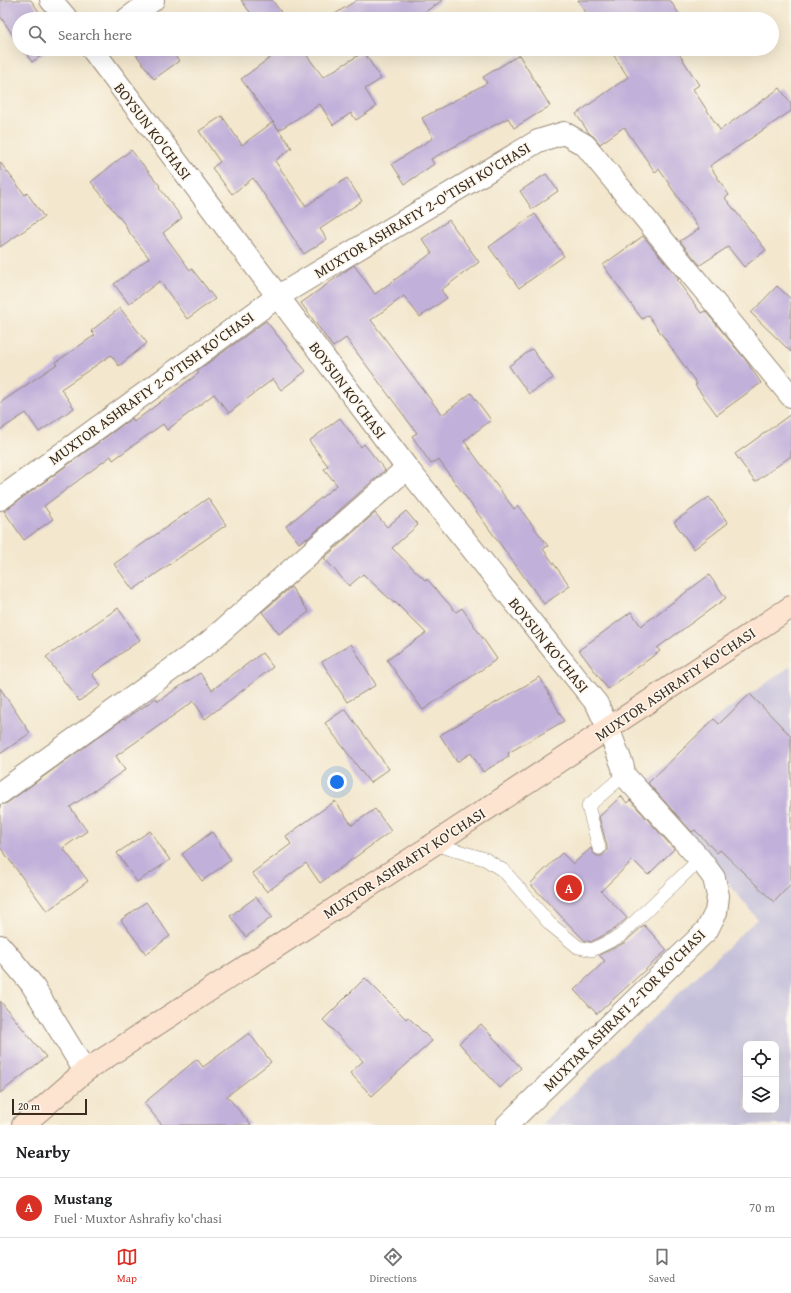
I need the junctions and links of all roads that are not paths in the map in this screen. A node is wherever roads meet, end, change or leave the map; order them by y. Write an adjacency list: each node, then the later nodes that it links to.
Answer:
1 (51, 0): 3 (street)
2 (153, 0): 4 (street)
3 (61, 12)
4 (137, 12)
5 (97, 56): 6 (street, BOYSUN KO'CHASI)
6 (277, 296): 7 (street, MUXTOR ASHRAFIY 2-O'TISH KO'CHASI); 8 (street, BOYSUN KO'CHASI); 9 (street, MUXTOR ASHRAFIY 2-O'TISH KO'CHASI)
7 (791, 396)
8 (407, 468): 11 (street, BOYSUN KO'CHASI); 13 (street)
9 (0, 499)
10 (791, 607): 11 (main road, MUXTOR ASHRAFIY KO'CHASI)
11 (608, 728): 12 (street, MUXTAR ASHRAFI 2-TOR KO'CHASI); 14 (main road, MUXTOR ASHRAFIY KO'CHASI)
12 (624, 775): 15 (lane); 16 (street, MUXTAR ASHRAFI 2-TOR KO'CHASI)
13 (0, 793)
14 (434, 844): 16 (lane); 18 (main road, MUXTOR ASHRAFIY KO'CHASI)
15 (599, 848)
16 (700, 859): 20 (street, MUXTAR ASHRAFI 2-TOR KO'CHASI)
17 (0, 946): 18 (street)
18 (85, 1071): 19 (main road, MUXTOR ASHRAFIY KO'CHASI)
19 (23, 1125)
20 (507, 1125)

